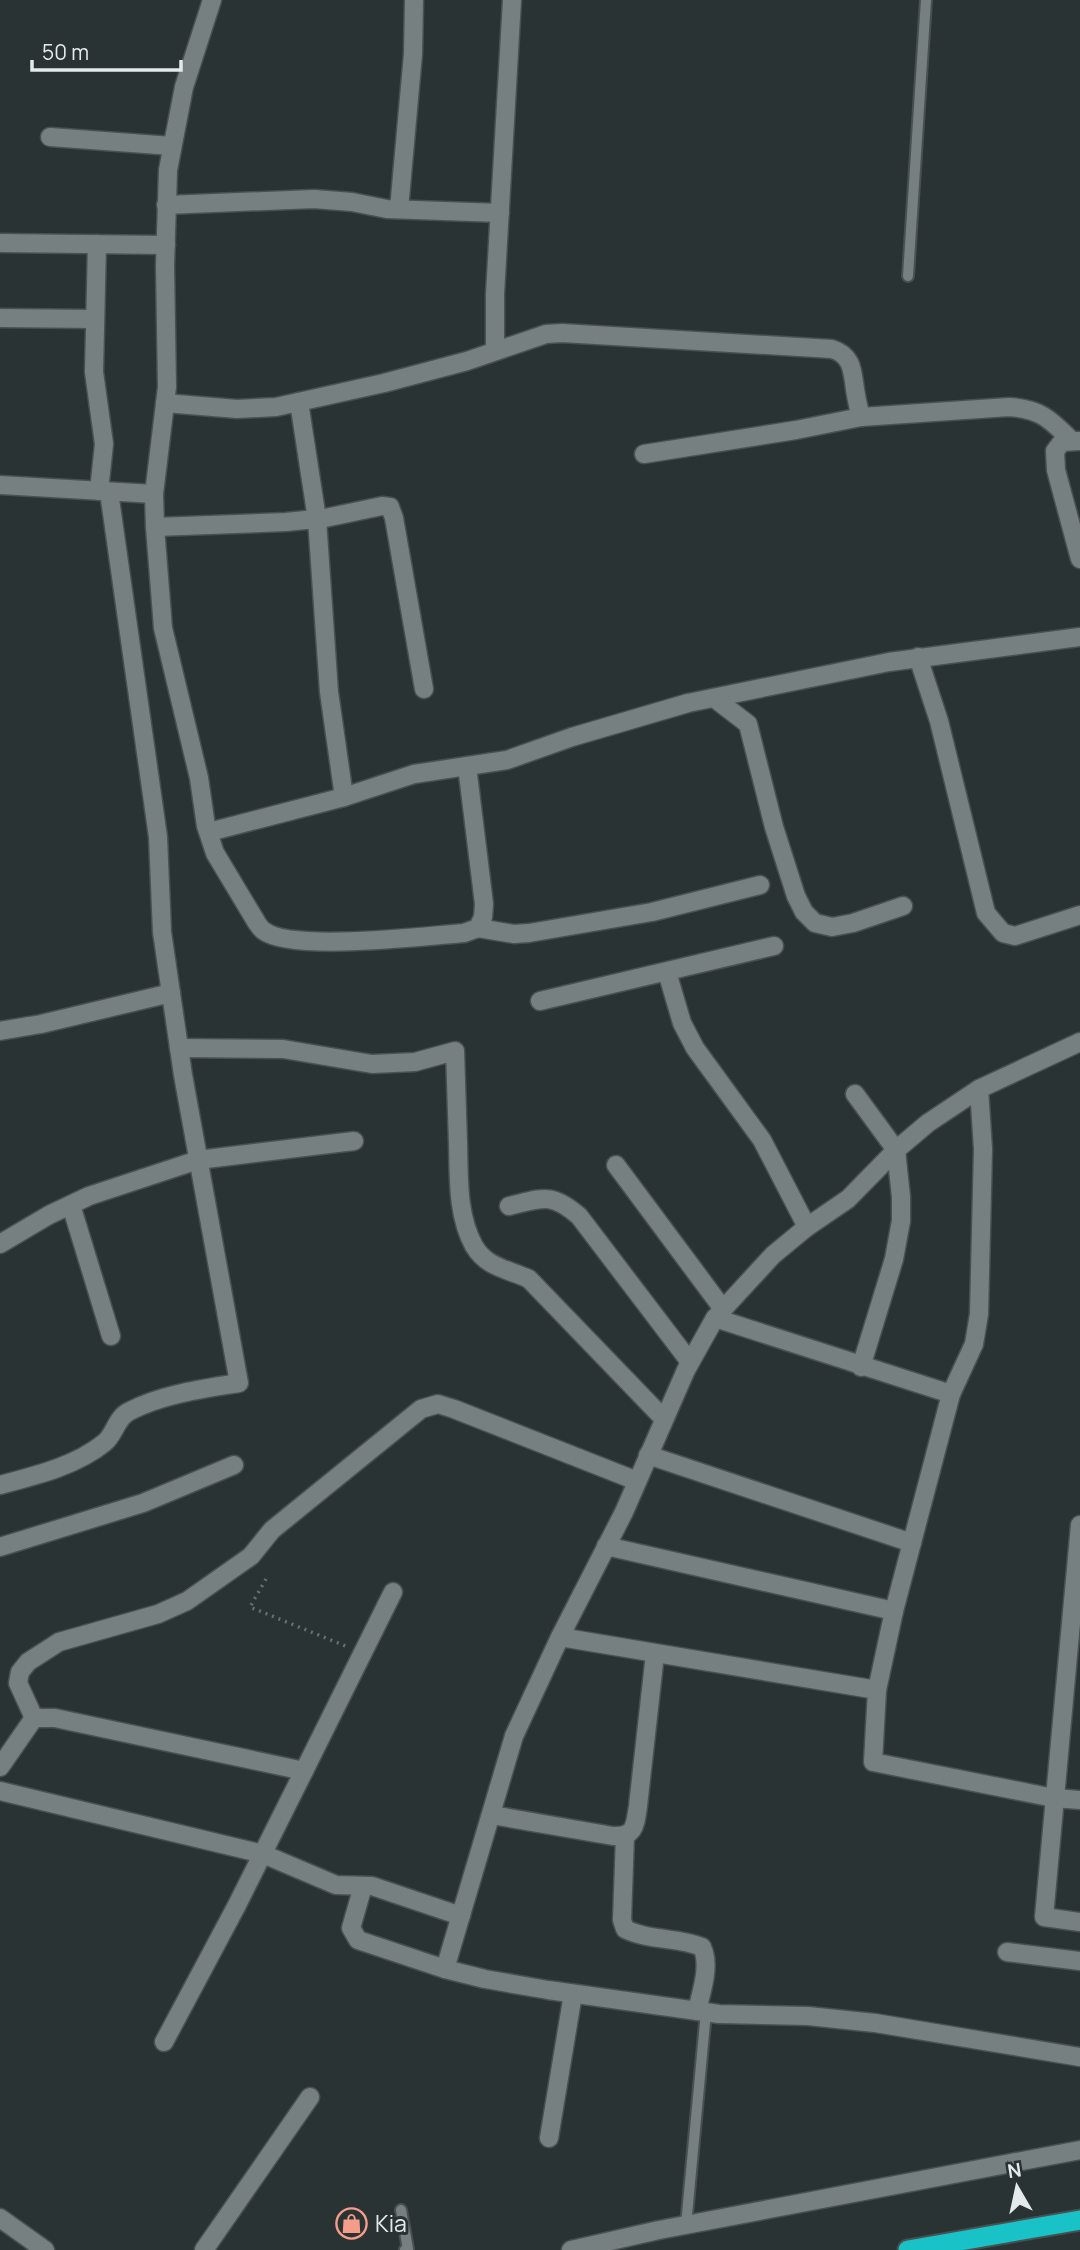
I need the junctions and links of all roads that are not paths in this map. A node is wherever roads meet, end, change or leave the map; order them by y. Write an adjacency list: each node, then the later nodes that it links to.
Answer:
1 (212, 0): 6 (street)
2 (414, 0): 8 (street)
3 (512, 0): 9 (street)
4 (926, 0): 13 (lane)
5 (50, 137): 6 (street)
6 (172, 146): 7 (street)
7 (166, 205): 8 (street); 12 (street)
8 (398, 209): 9 (street)
9 (500, 213): 16 (street)
10 (0, 243): 11 (street)
11 (97, 244): 12 (street); 15 (street)
12 (166, 245): 18 (street)
13 (908, 276)
14 (0, 318): 15 (street)
15 (95, 319): 23 (street)
16 (495, 352): 17 (street); 19 (street)
17 (299, 402): 18 (street); 25 (street)
18 (165, 403): 24 (street)
19 (861, 416): 20 (street); 21 (street)
20 (1075, 440): 27 (street)
21 (644, 454)
22 (0, 485): 23 (street)
23 (104, 491): 24 (street); 41 (street)
24 (154, 494): 26 (street)
25 (317, 519): 26 (street); 30 (street); 33 (street)
26 (155, 527): 34 (street)
27 (1080, 559)
28 (1080, 637): 29 (street)
29 (918, 657): 31 (street); 37 (street)
30 (424, 689)
31 (714, 698): 32 (street); 36 (street)
32 (467, 766): 33 (street); 38 (street)
33 (344, 797): 34 (street)
34 (209, 832): 38 (street)
35 (760, 884): 38 (street)
36 (903, 906)
37 (1080, 915)
38 (478, 928)
39 (775, 946): 40 (street)
40 (667, 972): 42 (street); 54 (street)
41 (171, 993): 43 (street); 45 (street)
42 (540, 1001)
43 (0, 1031)
44 (1080, 1042): 46 (street)
45 (179, 1048): 50 (street); 61 (street)
46 (979, 1089): 49 (street); 60 (street)
47 (855, 1094): 49 (street)
48 (354, 1142): 50 (street)
49 (896, 1150): 54 (street); 59 (street)
50 (198, 1160): 52 (street); 65 (street)
51 (616, 1165): 56 (street)
52 (71, 1205): 55 (street); 57 (street)
53 (509, 1206): 58 (street)
54 (807, 1227): 56 (street)
55 (0, 1244)
56 (719, 1314): 58 (street); 59 (street)
57 (111, 1336)
58 (690, 1362): 61 (street)
59 (861, 1367): 60 (street)
60 (951, 1394): 67 (street)
61 (664, 1419): 62 (street)
62 (648, 1455): 64 (street); 67 (street)
63 (234, 1465): 69 (street)
64 (637, 1481): 68 (street); 75 (street)
65 (0, 1485)
66 (1080, 1525): 79 (street)
67 (912, 1543): 71 (street)
68 (606, 1546): 71 (street); 72 (street)
69 (0, 1547)
70 (393, 1592): 77 (street)
71 (894, 1611): 74 (street)
72 (560, 1637): 73 (street); 81 (street)
73 (655, 1654): 74 (street); 82 (street)
74 (877, 1689): 79 (street)
75 (34, 1718): 76 (street); 77 (street)
76 (0, 1767)
77 (304, 1771): 83 (street)
78 (0, 1791): 83 (street)
79 (1054, 1798): 80 (street); 86 (street)
80 (1080, 1800)
81 (492, 1815): 82 (street); 85 (street)
82 (625, 1836): 91 (street)
83 (263, 1854): 84 (street); 92 (street)
84 (363, 1885): 85 (street); 89 (street)
85 (461, 1916): 89 (street)
86 (1080, 1922)
87 (1007, 1952): 88 (street)
88 (1080, 1961)
89 (445, 1969): 90 (street)
90 (573, 1994): 91 (street); 95 (street)
91 (702, 2012): 93 (street); 100 (lane)
92 (164, 2042)
93 (1080, 2057)
94 (310, 2097): 102 (street)
95 (549, 2138)
96 (1080, 2150): 100 (street)
97 (401, 2210): 103 (lane)
98 (0, 2218): 101 (street)
99 (1080, 2220): 105 (highway)
100 (686, 2225): 104 (street)
101 (45, 2250)
102 (204, 2250)
103 (405, 2250)
104 (571, 2250)
105 (908, 2250)

